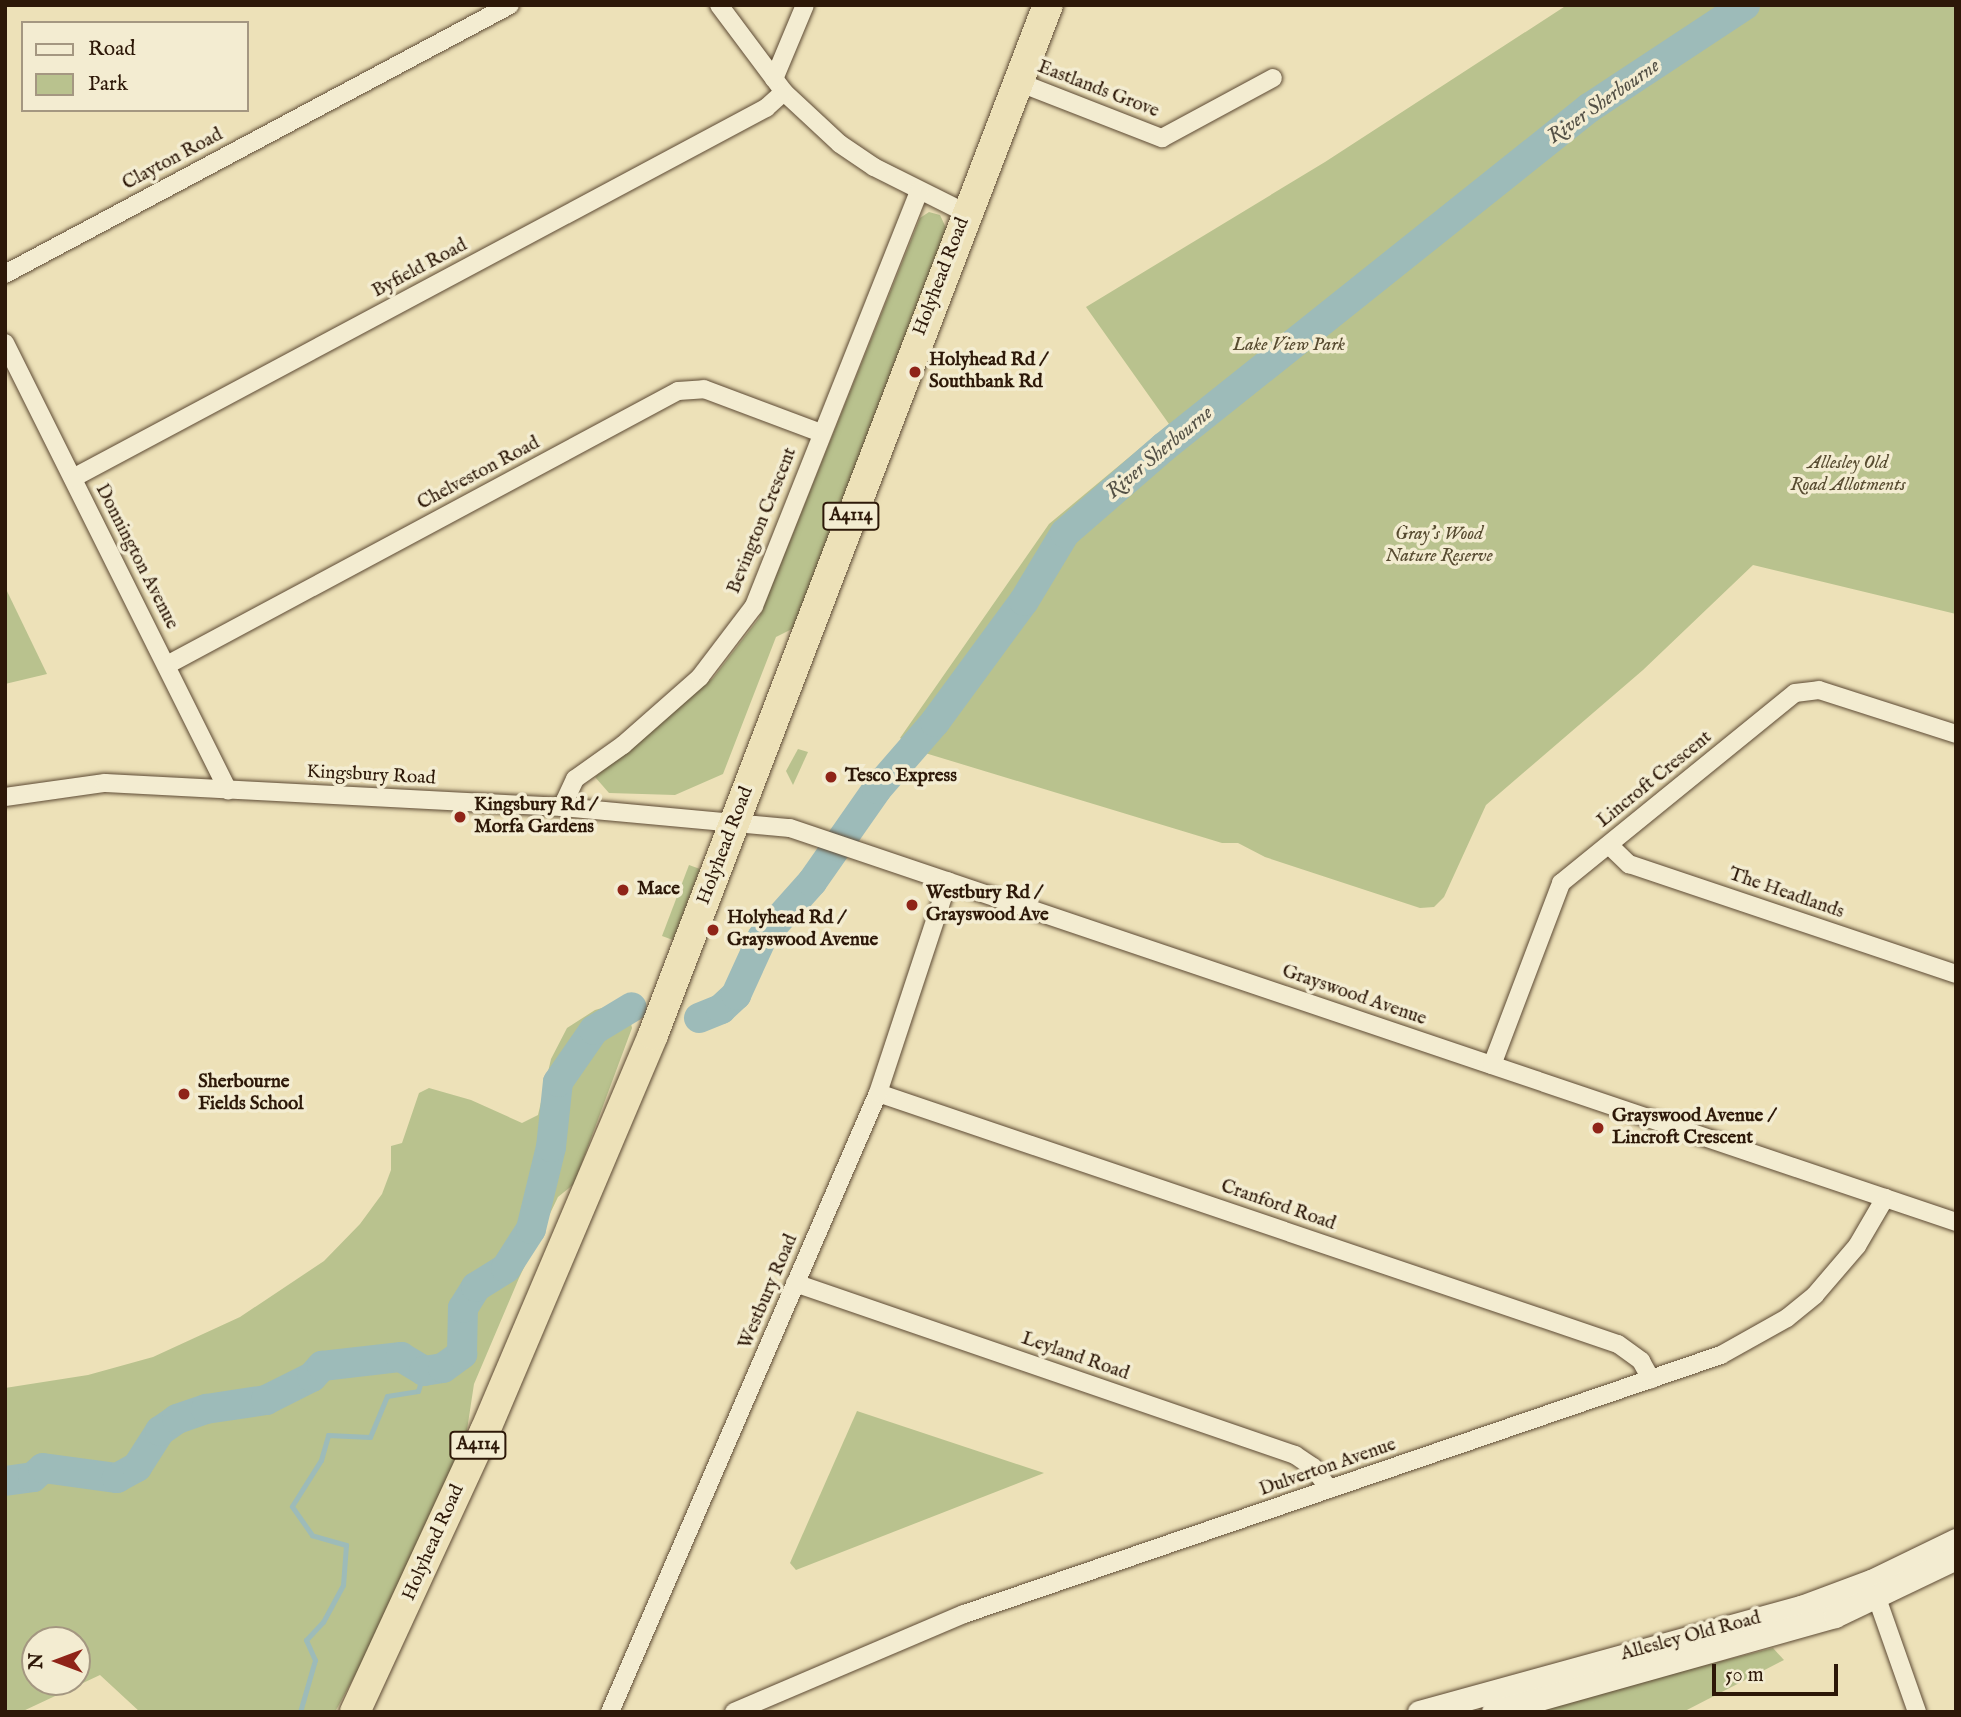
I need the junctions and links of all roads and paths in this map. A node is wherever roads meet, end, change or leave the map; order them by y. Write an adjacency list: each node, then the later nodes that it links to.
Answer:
1 (510, 5): 10 (street, Clayton Road)
2 (719, 5): 7 (street)
3 (805, 5): 7 (street)
4 (1048, 5): 6 (highway, Holyhead Road / A4114)
5 (1273, 78): 6 (street, Eastlands Grove)
6 (1018, 82): 9 (highway, Holyhead Road / A4114)
7 (779, 85): 8 (street); 13 (street, Byfield Road)
8 (919, 191): 9 (street); 12 (street, Bevington Crescent)
9 (966, 213): 19 (highway, Holyhead Road / A4114)
10 (5, 274)
11 (5, 344): 13 (street, Donnington Avenue)
12 (821, 433): 14 (street, Chelveston Road); 18 (street, Bevington Crescent)
13 (73, 478): 14 (street, Donnington Avenue)
14 (167, 665): 16 (street, Donnington Avenue)
15 (1956, 734): 20 (street, Lincroft Crescent)
16 (228, 790): 17 (street, Kingsbury Road); 18 (street, Kingsbury Road)
17 (5, 797)
18 (562, 807): 19 (street, Kingsbury Road)
19 (736, 820): 21 (street, Grayswood Avenue); 34 (highway, Holyhead Road / A4114)
20 (1609, 845): 22 (street, The Headlands); 23 (street, Lincroft Crescent)
21 (948, 881): 23 (street, Grayswood Avenue); 24 (street, Westbury Road)
22 (1956, 974)
23 (1492, 1065): 25 (street, Grayswood Avenue)
24 (878, 1093): 27 (street, Westbury Road); 28 (street, Cranford Road)
25 (1885, 1198): 26 (street, Grayswood Avenue); 28 (street, Dulverton Avenue)
26 (1956, 1222)
27 (795, 1283): 29 (street, Leyland Road); 35 (street, Westbury Road)
28 (1651, 1379): 29 (street, Dulverton Avenue)
29 (1329, 1489): 36 (street, Dulverton Avenue)
30 (1956, 1540): 32 (main road, Allesley Old Road)
31 (1956, 1558): 32 (main road, Allesley Old Road)
32 (1874, 1589): 33 (main road, Allesley Old Road); 38 (main road, Allesley Old Road); 39 (street)
33 (1470, 1705): 37 (main road, Allesley Old Road)
34 (355, 1712)
35 (610, 1712)
36 (734, 1712)
37 (1419, 1712)
38 (1493, 1712)
39 (1917, 1712)

